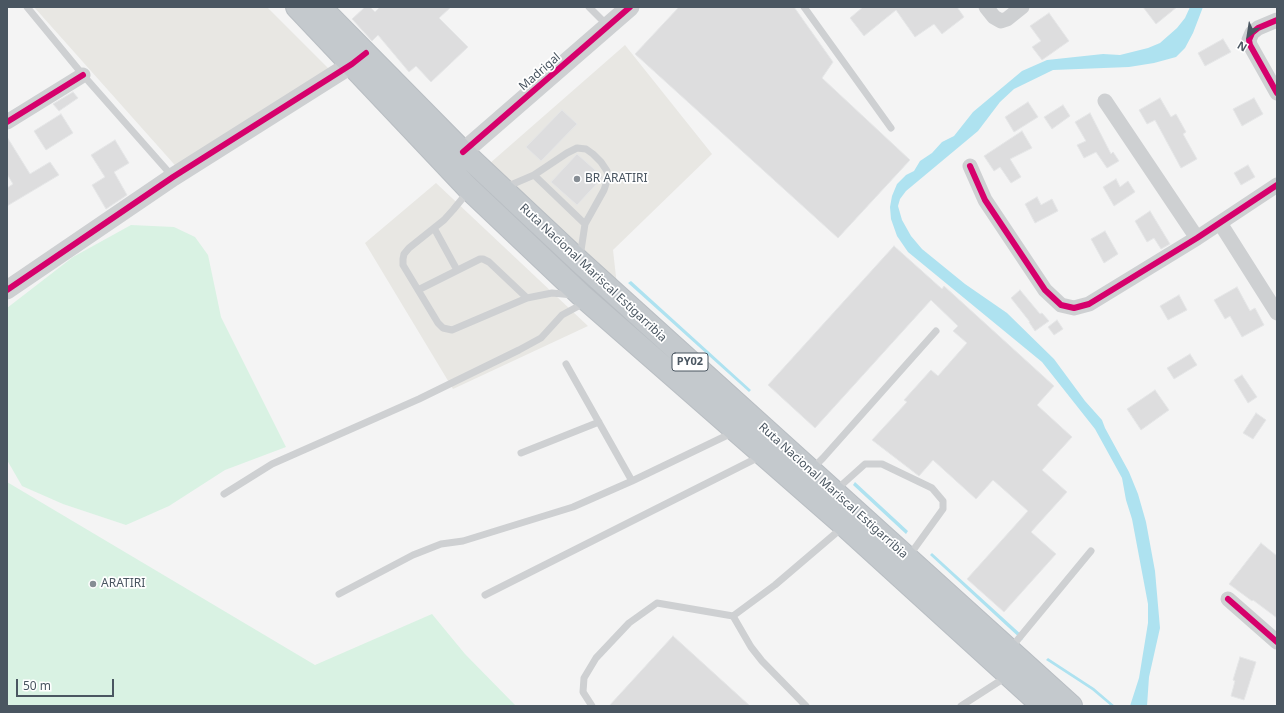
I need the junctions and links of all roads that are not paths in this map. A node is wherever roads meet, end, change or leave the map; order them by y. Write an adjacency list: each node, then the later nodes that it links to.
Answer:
1 (28, 7): 12 (lane)
2 (297, 7): 11 (highway, Ruta Nacional Mariscal Estigarribia / PY02)
3 (320, 7): 11 (highway, Ruta Nacional Mariscal Estigarribia / PY02)
4 (589, 7): 10 (lane)
5 (630, 7): 10 (street, Madrigal)
6 (804, 7): 16 (lane)
7 (986, 7): 8 (street)
8 (1022, 7)
9 (1277, 20): 13 (street)
10 (608, 27): 17 (street, Madrigal)
11 (359, 59): 17 (highway, Ruta Nacional Mariscal Estigarribia / PY02); 20 (street); 22 (highway, Ruta Nacional Mariscal Estigarribia / PY02)
12 (83, 75): 15 (street); 20 (lane)
13 (1277, 93)
14 (1105, 101): 27 (street)
15 (7, 122)
16 (891, 128)
17 (463, 152): 23 (highway, Ruta Nacional Mariscal Estigarribia / PY02)
18 (970, 166): 27 (street)
19 (534, 175): 23 (lane); 25 (lane); 25 (lane)
20 (173, 177): 30 (street)
21 (1277, 185): 24 (street)
22 (467, 187): 26 (lane); 33 (highway, Ruta Nacional Mariscal Estigarribia / PY02)
23 (502, 189): 28 (highway, Ruta Nacional Mariscal Estigarribia / PY02)
24 (1220, 223): 27 (street); 34 (street)
25 (585, 224): 28 (lane)
26 (434, 228): 29 (lane); 31 (lane)
27 (1197, 238)
28 (580, 262): 41 (highway, Ruta Nacional Mariscal Estigarribia / PY02)
29 (457, 270): 31 (lane); 32 (lane)
30 (7, 290)
31 (418, 290): 32 (lane)
32 (527, 298): 33 (lane)
33 (584, 298): 38 (highway, Ruta Nacional Mariscal Estigarribia / PY02); 44 (lane)
34 (1277, 313)
35 (936, 331): 41 (lane)
36 (566, 364): 37 (lane)
37 (599, 422): 39 (lane); 42 (lane)
38 (736, 431): 40 (highway, Ruta Nacional Mariscal Estigarribia / PY02); 42 (lane)
39 (521, 453)
40 (764, 455): 45 (highway, Ruta Nacional Mariscal Estigarribia / PY02); 49 (lane)
41 (810, 470): 43 (highway, Ruta Nacional Mariscal Estigarribia / PY02)
42 (632, 481): 48 (lane)
43 (834, 492): 47 (highway, Ruta Nacional Mariscal Estigarribia / PY02); 47 (lane)
44 (224, 494)
45 (845, 526): 51 (lane); 54 (highway, Ruta Nacional Mariscal Estigarribia / PY02)
46 (1091, 551): 53 (lane)
47 (907, 558): 53 (highway, Ruta Nacional Mariscal Estigarribia / PY02)
48 (339, 594)
49 (485, 595)
50 (1228, 599): 52 (street)
51 (733, 616): 55 (lane); 56 (lane)
52 (1277, 642)
53 (1009, 650): 59 (highway, Ruta Nacional Mariscal Estigarribia / PY02)
54 (1010, 674): 57 (lane); 58 (highway, Ruta Nacional Mariscal Estigarribia / PY02)
55 (592, 706)
56 (806, 706)
57 (961, 706)
58 (1043, 706)
59 (1071, 706)

